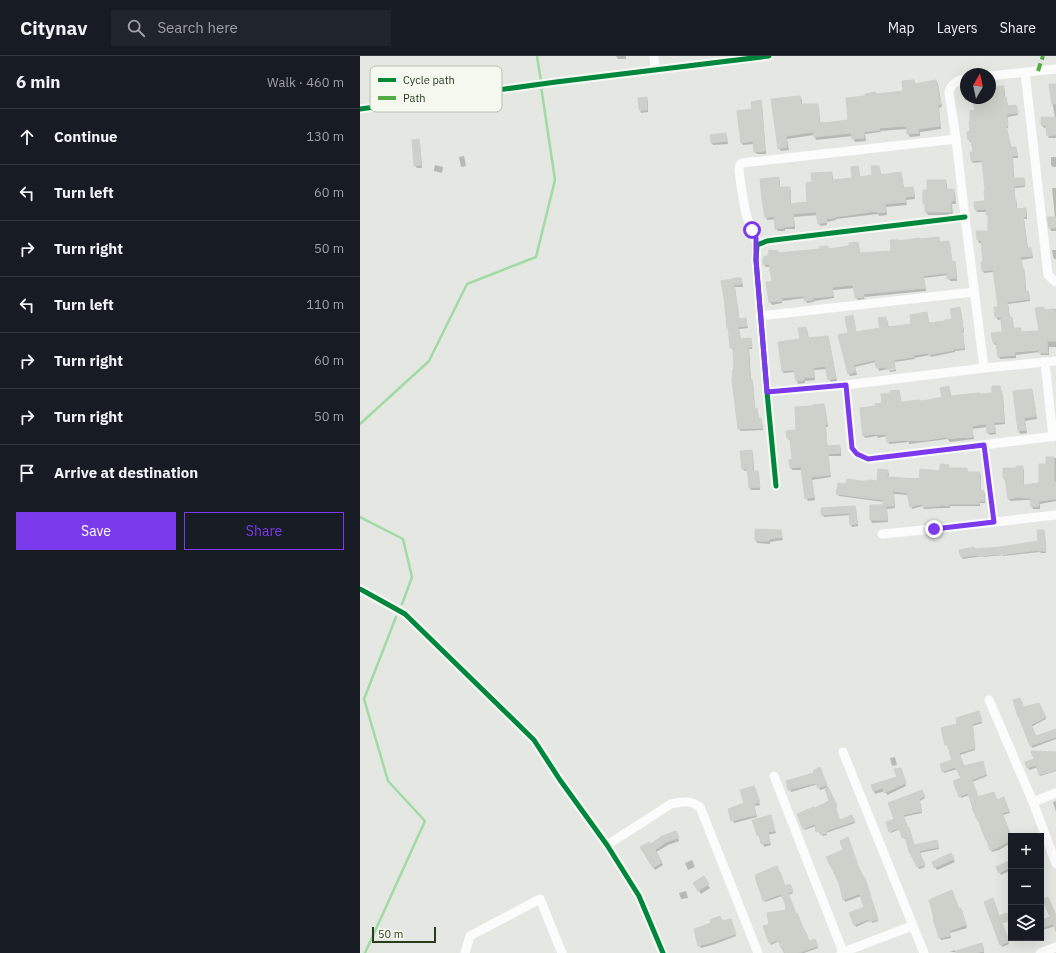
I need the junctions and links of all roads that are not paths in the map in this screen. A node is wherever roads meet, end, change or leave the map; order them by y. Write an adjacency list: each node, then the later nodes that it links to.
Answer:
1 (654, 56): 4 (street)
2 (769, 56): 4 (street)
3 (1056, 69): 5 (street)
4 (655, 70): 8 (street)
5 (1026, 72): 6 (street); 14 (street)
6 (996, 75)
7 (960, 80): 11 (street)
8 (502, 89)
9 (370, 108): 10 (street)
10 (360, 109)
11 (956, 139): 12 (street); 13 (street)
12 (965, 217): 13 (street); 15 (street)
13 (757, 245): 16 (street)
14 (1056, 282)
15 (974, 292): 16 (street); 19 (street)
16 (760, 316): 21 (street)
17 (1056, 361): 18 (street)
18 (1046, 362): 19 (street); 22 (street)
19 (984, 368): 20 (street)
20 (846, 385): 21 (street); 23 (street)
21 (767, 392): 24 (street)
22 (1054, 436): 23 (street)
23 (984, 445): 26 (street)
24 (776, 486)
25 (1056, 515): 26 (street)
26 (994, 522): 27 (street)
27 (882, 534)
28 (360, 589): 34 (street)
29 (989, 700): 33 (street)
30 (843, 752): 36 (street)
31 (774, 776): 42 (street)
32 (1056, 793): 33 (street)
33 (1033, 802): 35 (street)
34 (607, 845): 40 (street); 41 (street)
35 (1056, 864)
36 (912, 926): 42 (street); 43 (street)
37 (1056, 947): 44 (street)
38 (465, 953): 39 (street)
39 (562, 953)
40 (663, 953)
41 (758, 953)
42 (842, 953)
43 (924, 953)
44 (1040, 953)

